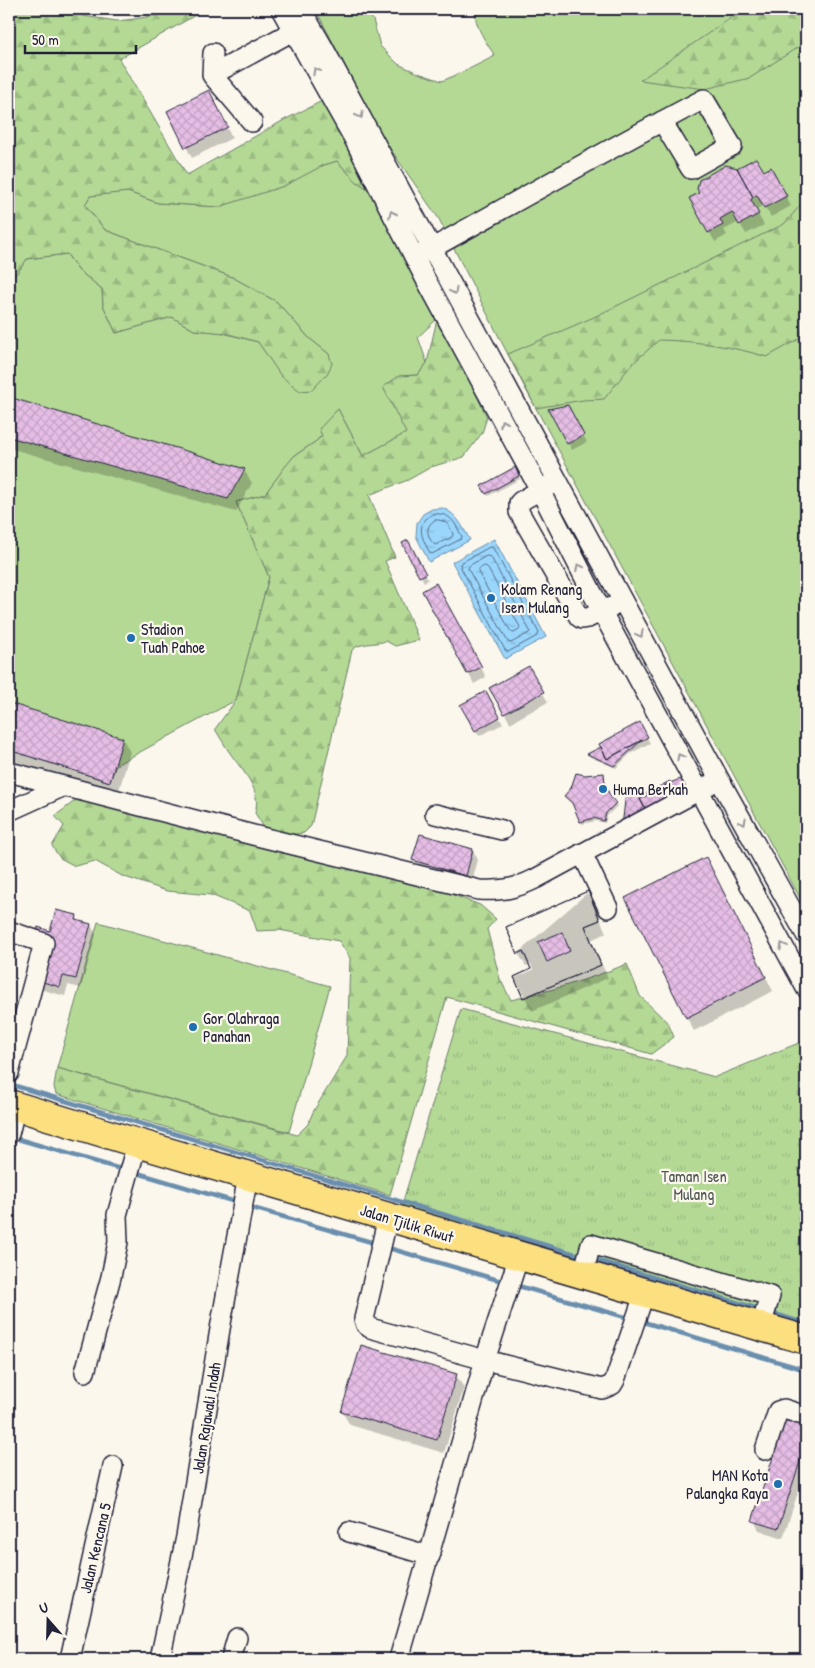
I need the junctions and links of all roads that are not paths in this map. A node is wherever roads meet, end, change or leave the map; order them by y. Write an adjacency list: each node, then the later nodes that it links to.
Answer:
1 (281, 9): 3 (street)
2 (301, 9): 8 (street, one-way to 8)
3 (293, 31): 5 (street); 9 (street, one-way to 3)
4 (213, 53): 5 (street)
5 (212, 75): 7 (street)
6 (662, 121): 8 (street)
7 (252, 122)
8 (431, 248): 9 (street); 10 (street, one-way to 10)
9 (414, 258): 11 (street, one-way to 9)
10 (556, 481): 11 (street); 12 (street)
11 (540, 490): 13 (street, one-way to 11); 13 (street)
12 (622, 601): 13 (street); 15 (street, one-way to 15)
13 (602, 612): 17 (street, one-way to 13)
14 (9, 772): 16 (street)
15 (719, 779): 17 (street); 24 (street, one-way to 24)
16 (64, 786): 18 (street); 21 (street)
17 (698, 791): 21 (street); 25 (street, one-way to 17)
18 (9, 811)
19 (435, 814): 20 (street)
20 (502, 830)
21 (582, 853): 22 (street)
22 (608, 908)
23 (9, 931): 26 (street)
24 (806, 935)
25 (806, 988)
26 (9, 1073)
27 (12, 1105): 28 (street); 29 (highway, Jalan Tjilik Riwut)
28 (9, 1134)
29 (137, 1144): 30 (highway, Jalan Tjilik Riwut); 38 (street)
30 (248, 1176): 31 (highway, Jalan Tjilik Riwut); 46 (street, Jalan Rajawali Indah)
31 (388, 1217): 32 (highway, Jalan Tjilik Riwut); 37 (street)
32 (519, 1256): 33 (highway, Jalan Tjilik Riwut); 37 (street)
33 (583, 1274): 34 (highway, Jalan Tjilik Riwut); 35 (street)
34 (645, 1292): 35 (highway, Jalan Tjilik Riwut); 37 (street)
35 (761, 1326): 36 (highway, Jalan Tjilik Riwut)
36 (806, 1340)
37 (485, 1360): 43 (street)
38 (85, 1372)
39 (806, 1416): 40 (street)
40 (765, 1450)
41 (113, 1466): 45 (street, Jalan Kencana 5)
42 (349, 1532): 43 (street)
43 (430, 1556): 48 (street)
44 (236, 1638): 47 (street)
45 (70, 1659)
46 (160, 1659)
47 (231, 1659)
48 (399, 1659)

